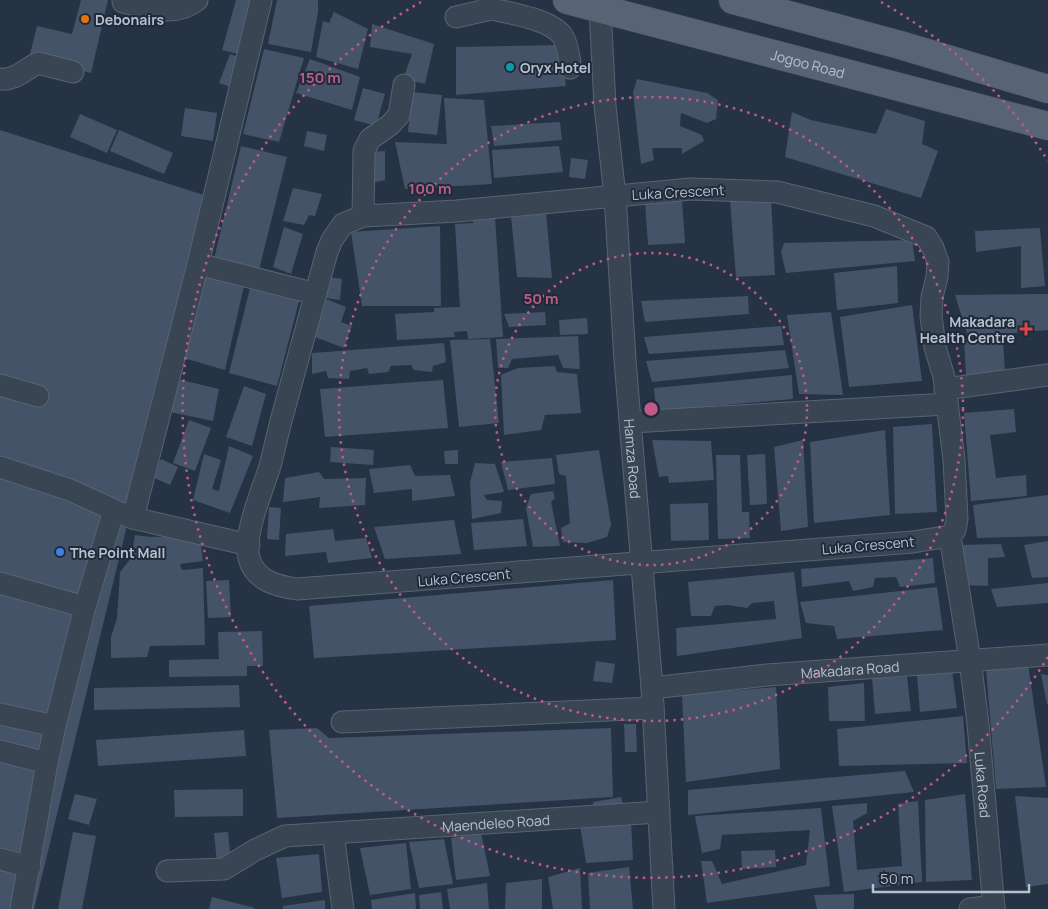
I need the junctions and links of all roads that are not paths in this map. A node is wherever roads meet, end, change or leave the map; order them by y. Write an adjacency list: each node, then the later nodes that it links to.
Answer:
1 (197, 0): 5 (street)
2 (261, 0): 19 (street)
3 (566, 0): 7 (main road, Jogoo Road)
4 (733, 0): 9 (main road)
5 (123, 2)
6 (490, 5): 8 (street); 11 (street)
7 (600, 9): 10 (main road, Jogoo Road); 17 (street, Hamza Road)
8 (456, 17)
9 (812, 21): 10 (main road); 15 (main road)
10 (801, 62): 16 (main road, Jogoo Road)
11 (570, 68)
12 (73, 72): 13 (street)
13 (0, 79)
14 (404, 85): 18 (street)
15 (1048, 89)
16 (1048, 126)
17 (615, 196): 18 (street, Luka Crescent); 24 (street, Luka Crescent); 25 (street, Hamza Road)
18 (363, 216): 20 (street, Luka Crescent)
19 (198, 264): 20 (street); 27 (street)
20 (316, 294): 29 (street, Luka Crescent)
21 (1048, 375): 24 (street)
22 (0, 385): 23 (street)
23 (38, 396)
24 (946, 396): 25 (street); 28 (street, Luka Crescent)
25 (631, 422): 30 (street, Hamza Road)
26 (0, 467): 27 (street)
27 (124, 514): 29 (street); 32 (street)
28 (950, 536): 30 (street, Luka Crescent); 34 (street, Luka Road)
29 (249, 545): 30 (street, Luka Crescent)
30 (642, 561): 35 (street, Hamza Road)
31 (0, 583): 32 (street)
32 (86, 607): 38 (street)
33 (1048, 655): 34 (street, Makadara Road)
34 (970, 660): 35 (street, Makadara Road); 46 (street, Luka Road)
35 (653, 698): 37 (street, Makadara Road); 41 (street, Hamza Road)
36 (0, 714): 38 (street)
37 (342, 722)
38 (55, 726): 40 (street)
39 (0, 751): 40 (street)
40 (47, 763): 44 (street)
41 (659, 812): 42 (street, Maendeleo Road); 49 (street, Hamza Road)
42 (333, 833): 45 (street, Maendeleo Road); 48 (street)
43 (0, 858): 44 (street)
44 (30, 867): 47 (street)
45 (167, 871)
46 (994, 908): 50 (street)
47 (22, 909)
48 (343, 909)
49 (664, 909)
50 (970, 909)

